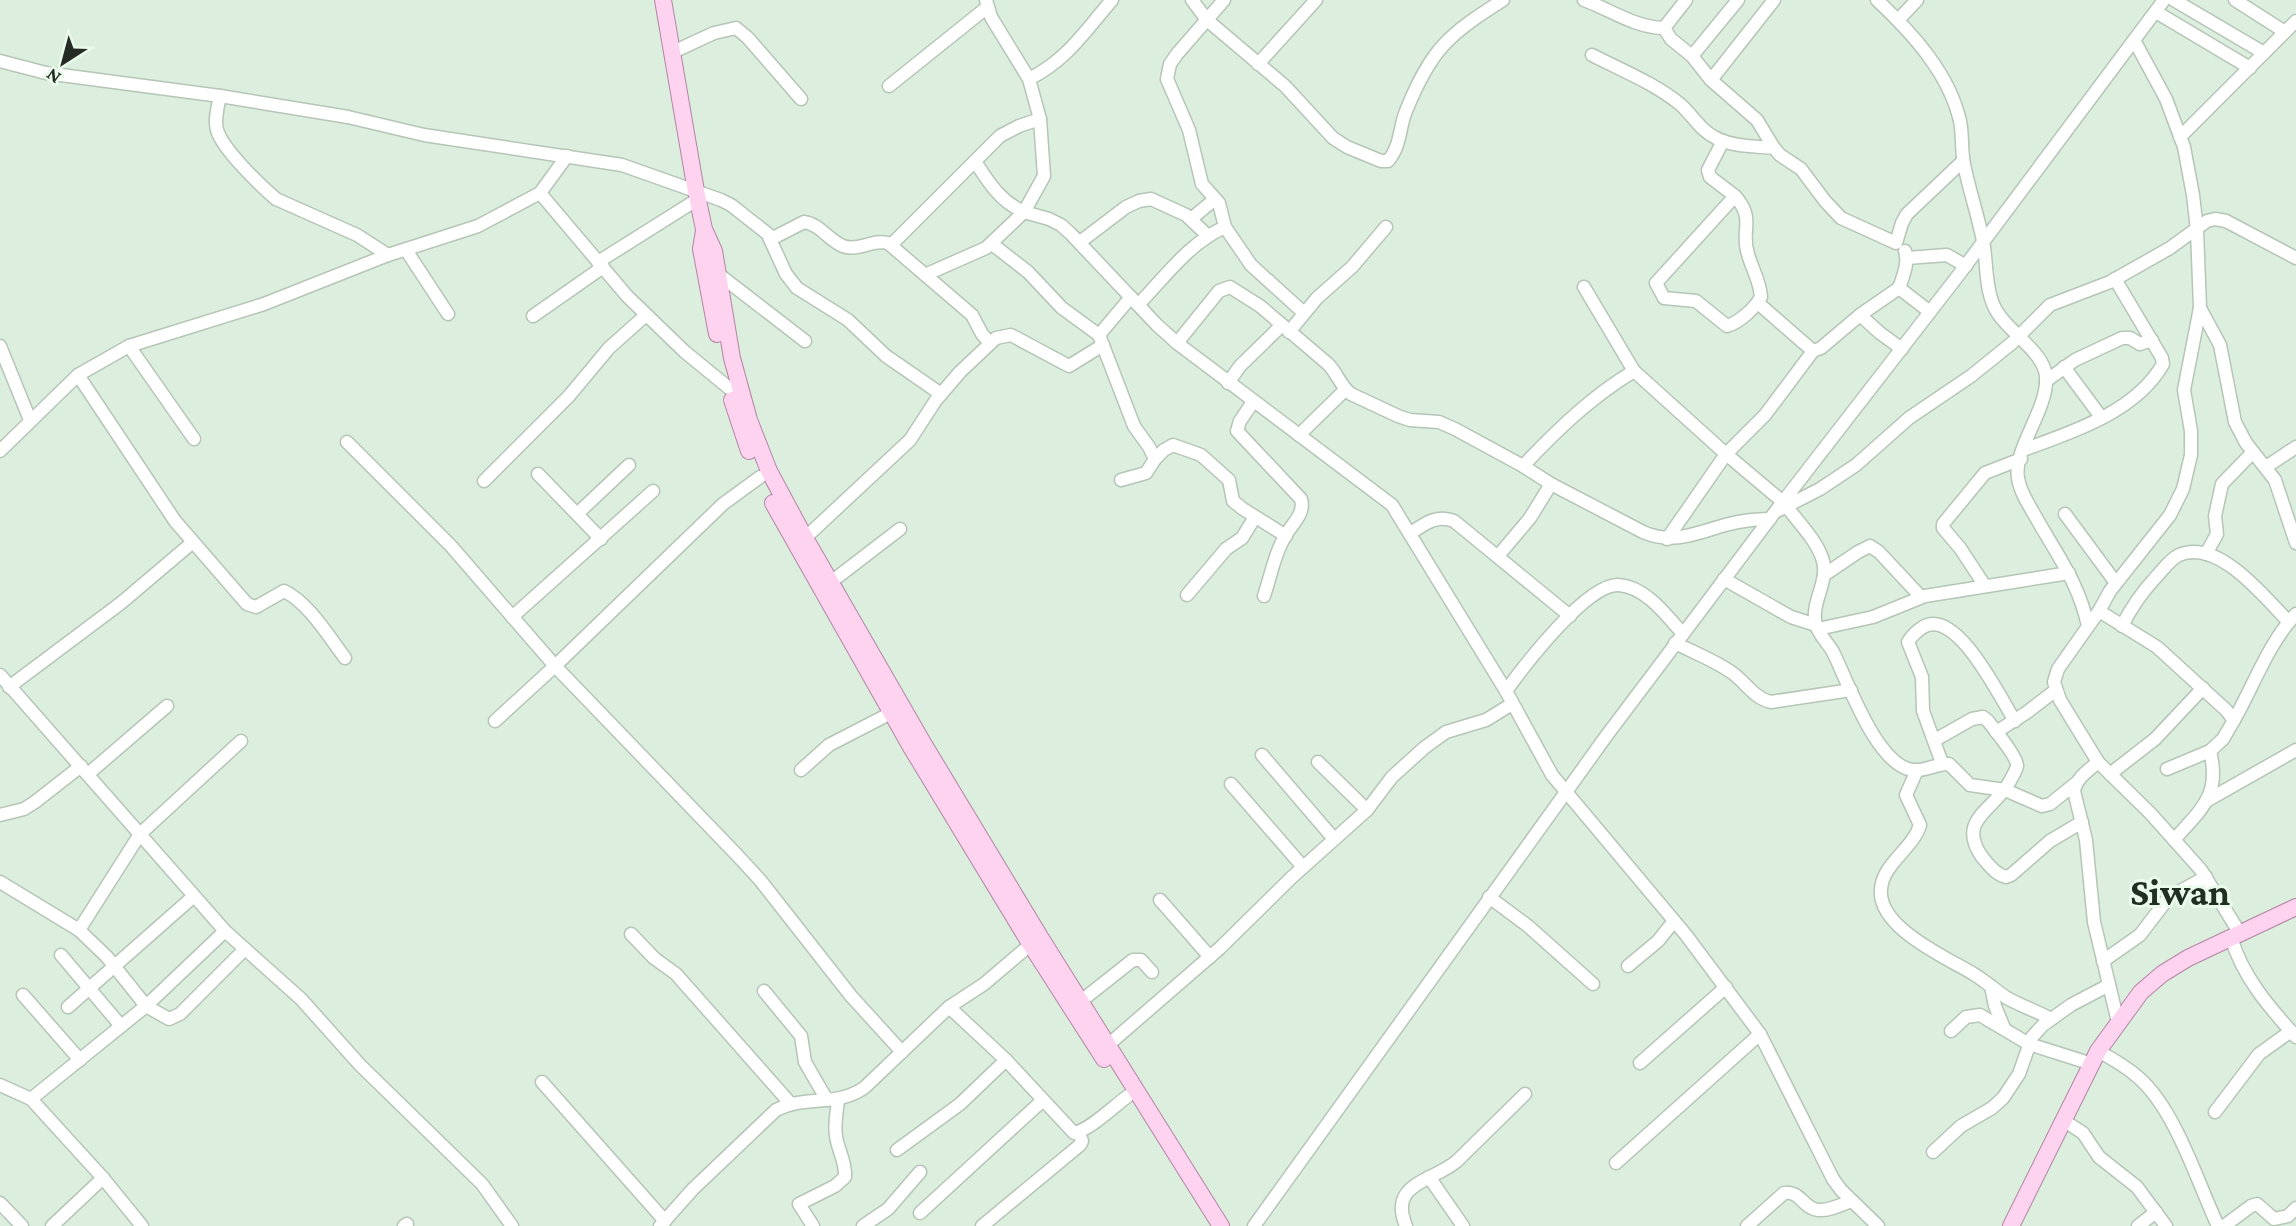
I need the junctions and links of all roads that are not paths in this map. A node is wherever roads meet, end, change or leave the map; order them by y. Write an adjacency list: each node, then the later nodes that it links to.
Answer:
1 (663, 0): 24 (main road)
2 (1112, 0): 31 (street)
3 (1192, 0): 18 (street)
4 (1224, 0): 18 (street)
5 (1316, 0): 29 (street)
6 (1503, 0): 29 (street)
7 (1584, 0): 21 (street)
8 (1686, 0): 21 (street)
9 (1738, 0): 27 (street)
10 (1774, 0): 32 (street)
11 (1877, 0): 19 (street)
12 (1917, 0): 19 (street)
13 (2164, 0): 17 (street)
14 (2174, 0): 25 (street)
15 (2235, 0): 22 (street)
16 (985, 7): 31 (street); 33 (street)
17 (2155, 12): 23 (street); 30 (street)
18 (1206, 20): 29 (street); 46 (street)
19 (1898, 20): 41 (street)
20 (2296, 21): 22 (street)
21 (1664, 28): 27 (street)
22 (2285, 32): 25 (street)
23 (2134, 40): 37 (street); 56 (street)
24 (673, 52): 35 (street); 44 (main road)
25 (2264, 53): 30 (street)
26 (1592, 55): 38 (street)
27 (1692, 56): 32 (street)
28 (0, 61): 34 (street)
29 (1258, 64)
30 (2250, 68): 37 (street)
31 (1029, 79): 36 (street)
32 (1711, 80): 39 (street)
33 (890, 86)
34 (220, 96): 40 (street); 61 (street)
35 (801, 99)
36 (1040, 119): 42 (street); 47 (street)
37 (2180, 137): 52 (street)
38 (1723, 141): 39 (street); 45 (street)
39 (1774, 148): 57 (street)
40 (567, 156): 43 (street); 44 (street)
41 (1963, 161): 56 (street); 57 (street)
42 (976, 163): 47 (street); 59 (street)
43 (540, 193): 60 (street); 64 (street)
44 (697, 195): 51 (main road); 54 (street); 64 (street)
45 (1734, 196): 72 (street); 72 (street)
46 (1215, 199): 48 (street); 49 (street)
47 (1024, 212): 55 (street); 58 (street)
48 (1191, 219): 53 (street); 55 (street)
49 (1225, 227): 53 (street); 75 (street)
50 (1386, 227): 75 (street)
51 (704, 229): 66 (main road); 96 (main road)
52 (2197, 230): 63 (street); 68 (street); 73 (street)
53 (1207, 235): 71 (street)
54 (769, 237): 59 (street); 98 (street)
55 (1080, 242): 71 (street)
56 (1984, 242): 65 (street); 81 (street)
57 (1896, 243): 62 (street)
58 (992, 244): 67 (street); 82 (street)
59 (891, 245): 67 (street)
60 (406, 250): 61 (street); 76 (street)
61 (388, 255): 88 (street)
62 (1907, 258): 65 (street); 70 (street)
63 (2296, 258)
64 (601, 265): 77 (street); 79 (street)
65 (1966, 266): 74 (street)
66 (718, 273): 84 (street); 128 (main road)
67 (927, 274): 85 (street)
68 (2115, 279): 81 (street); 83 (street)
69 (1584, 287): 92 (street)
70 (1899, 288): 74 (street); 78 (street)
71 (1135, 301): 82 (street); 86 (street)
72 (1758, 303): 90 (street)
73 (2200, 308): 107 (street); 139 (street)
74 (1930, 312): 89 (street)
75 (1304, 313): 80 (street)
76 (447, 314)
77 (646, 315): 96 (street); 117 (street)
78 (1860, 315): 89 (street); 90 (street)
79 (533, 316)
80 (1285, 328): 86 (street); 95 (street); 97 (street)
81 (2018, 337): 94 (street); 120 (street)
82 (1101, 340): 85 (street); 110 (street)
83 (2152, 340): 91 (street); 100 (street)
84 (805, 341)
85 (990, 344): 98 (street)
86 (1177, 344): 95 (street)
87 (0, 346): 101 (street)
88 (129, 346): 93 (street); 103 (street)
89 (1902, 349): 120 (street)
90 (1813, 351): 108 (street)
91 (2064, 367): 94 (street); 100 (street)
92 (1634, 371): 108 (street); 112 (street)
93 (78, 375): 101 (street); 131 (street)
94 (2046, 381): 109 (street)
95 (1227, 383): 99 (street)
96 (729, 388): 115 (main road)
97 (1345, 390): 102 (street); 112 (street)
98 (941, 394): 128 (street)
99 (1253, 402): 102 (street); 127 (street)
100 (2101, 417): 109 (street)
101 (30, 420): 106 (street)
102 (1299, 435): 126 (street)
103 (194, 439)
104 (347, 442): 146 (street)
105 (2296, 447): 113 (street)
106 (0, 451)
107 (2253, 452): 113 (street); 133 (street)
108 (1726, 454): 120 (street); 130 (street)
109 (2022, 454): 135 (street); 140 (street)
110 (1156, 459): 116 (street); 123 (street)
111 (629, 465): 121 (street)
112 (1523, 466): 118 (street)
113 (2266, 467): 124 (street)
114 (538, 474): 121 (street)
115 (761, 477): 153 (street); 162 (main road)
116 (1121, 480)
117 (484, 481)
118 (1551, 484): 130 (street); 134 (street)
119 (653, 491): 129 (street)
120 (1779, 510): 130 (street); 136 (street); 137 (street)
121 (577, 514): 129 (street)
122 (2064, 514): 139 (street)
123 (1255, 517): 127 (street); 141 (street)
124 (2293, 521): 132 (street)
125 (900, 529): 138 (street)
126 (1411, 533): 134 (street); 159 (street)
127 (1286, 536): 142 (street)
128 (805, 538): 138 (main road)
129 (601, 539): 146 (street)
130 (1667, 539)
131 (193, 542): 152 (street); 155 (street)
132 (2296, 543)
133 (2206, 554): 147 (street); 149 (street)
134 (1498, 556): 145 (street)
135 (2069, 573): 140 (street); 148 (street)
136 (1824, 575): 143 (street); 150 (street)
137 (1724, 579): 150 (street); 151 (street)
138 (831, 582): 203 (main road)
139 (2116, 583): 144 (street)
140 (1985, 586): 143 (street)
141 (1187, 594)
142 (1264, 596)
143 (1921, 597): 150 (street)
144 (2099, 611): 148 (street); 149 (street)
145 (1570, 616): 151 (street); 159 (street)
146 (512, 617): 153 (street)
147 (2292, 618): 163 (street)
148 (2088, 626): 158 (street)
149 (2122, 626): 156 (street)
150 (1817, 627): 157 (street)
151 (1679, 639): 157 (street); 183 (street)
152 (345, 658)
153 (555, 667): 164 (street); 231 (street)
154 (0, 675): 155 (street)
155 (9, 687): 176 (street)
156 (2203, 688): 163 (street); 179 (street)
157 (1851, 690): 178 (street)
158 (2056, 690): 165 (street); 173 (street)
159 (1506, 691): 160 (street)
160 (1512, 704): 183 (street); 185 (street)
161 (167, 706): 176 (street)
162 (891, 713): 177 (street); 203 (main road)
163 (2234, 720): 170 (street)
164 (495, 721)
165 (2015, 721): 166 (street); 167 (street)
166 (1996, 732): 167 (street); 182 (street)
167 (1935, 740): 174 (street)
168 (241, 741): 188 (street)
169 (2296, 750): 184 (street)
170 (2210, 751): 175 (street); 184 (street)
171 (1262, 755): 189 (street)
172 (1318, 762): 185 (street)
173 (2098, 762): 179 (street); 181 (street)
174 (1942, 763): 178 (street); 182 (street)
175 (2166, 769)
176 (84, 770): 186 (street); 188 (street)
177 (801, 770)
178 (1917, 771): 213 (street)
179 (2110, 774): 190 (street)
180 (1231, 784): 191 (street)
181 (2075, 784): 182 (street); 187 (street)
182 (2005, 790): 187 (street)
183 (1565, 792): 195 (street); 198 (street)
184 (2208, 800): 190 (street)
185 (1367, 810): 189 (street)
186 (0, 815)
187 (2082, 822): 207 (street)
188 (140, 834): 194 (street); 199 (street)
189 (1334, 839): 191 (street)
190 (2174, 839): 192 (street)
191 (1303, 867): 206 (street)
192 (2206, 877): 202 (street); 207 (street)
193 (0, 882): 199 (street)
194 (194, 896): 200 (street); 208 (street)
195 (1489, 897): 211 (street); 268 (street)
196 (1160, 900): 206 (street)
197 (2296, 907): 202 (main road)
198 (1674, 921): 209 (street); 214 (street)
199 (79, 930): 208 (street)
200 (225, 932): 204 (street); 219 (street)
201 (631, 934): 243 (street)
202 (2235, 934): 223 (main road); 228 (street)
203 (1036, 941): 218 (main road); 221 (street); 239 (main road)
204 (245, 949): 219 (street); 262 (street)
205 (61, 955): 215 (street)
206 (1210, 957): 230 (street)
207 (2103, 961): 212 (street)
208 (114, 965): 215 (street); 219 (street)
209 (1628, 966)
210 (1152, 972): 218 (street)
211 (1593, 984)
212 (2109, 985): 222 (street); 223 (street)
213 (1991, 986): 222 (street); 225 (street)
214 (1726, 987): 227 (street); 235 (street)
215 (88, 988): 220 (street); 224 (street)
216 (764, 991): 241 (street)
217 (23, 995): 233 (street)
218 (1081, 1002): 230 (main road)
219 (146, 1006): 224 (street)
220 (68, 1007)
221 (949, 1007): 231 (street); 234 (street)
222 (2051, 1018): 229 (street)
223 (2118, 1022): 232 (main road)
224 (121, 1026): 233 (street)
225 (2004, 1029): 226 (street); 229 (street)
226 (1951, 1031)
227 (1760, 1034): 249 (street); 253 (street)
228 (2293, 1034): 244 (street)
229 (2029, 1044): 232 (street); 248 (street)
230 (1108, 1045): 267 (main road)
231 (902, 1052): 241 (street)
232 (2095, 1058): 245 (main road); 276 (street)
233 (80, 1060): 240 (street)
234 (1006, 1060): 242 (street); 247 (street)
235 (1640, 1063)
236 (542, 1082): 259 (street)
237 (0, 1085): 240 (street)
238 (1525, 1094): 251 (street)
239 (1128, 1096): 246 (street); 266 (main road)
240 (31, 1099): 252 (street)
241 (833, 1100): 243 (street); 263 (street)
242 (1043, 1100): 246 (street); 257 (street)
243 (790, 1103): 259 (street)
244 (2215, 1112)
245 (2063, 1120): 256 (street); 273 (main road)
246 (1079, 1132): 265 (street)
247 (897, 1150)
248 (1933, 1152)
249 (1616, 1163)
250 (920, 1172): 264 (street)
251 (1429, 1177): 269 (street); 270 (street)
252 (103, 1178): 258 (street); 261 (street)
253 (1851, 1201): 271 (street); 272 (street)
254 (0, 1203): 260 (street)
255 (2296, 1208): 277 (street)
256 (2156, 1212): 274 (street); 275 (street)
257 (920, 1213)
258 (136, 1224)
259 (662, 1224)
260 (22, 1226)
261 (52, 1226)
262 (512, 1226)
263 (813, 1226)
264 (863, 1226)
265 (982, 1226)
266 (1210, 1226)
267 (1221, 1226)
268 (1254, 1226)
269 (1406, 1226)
270 (1463, 1226)
271 (1747, 1226)
272 (1878, 1226)
273 (2011, 1226)
274 (2138, 1226)
275 (2166, 1226)
276 (2218, 1226)
277 (2224, 1226)

